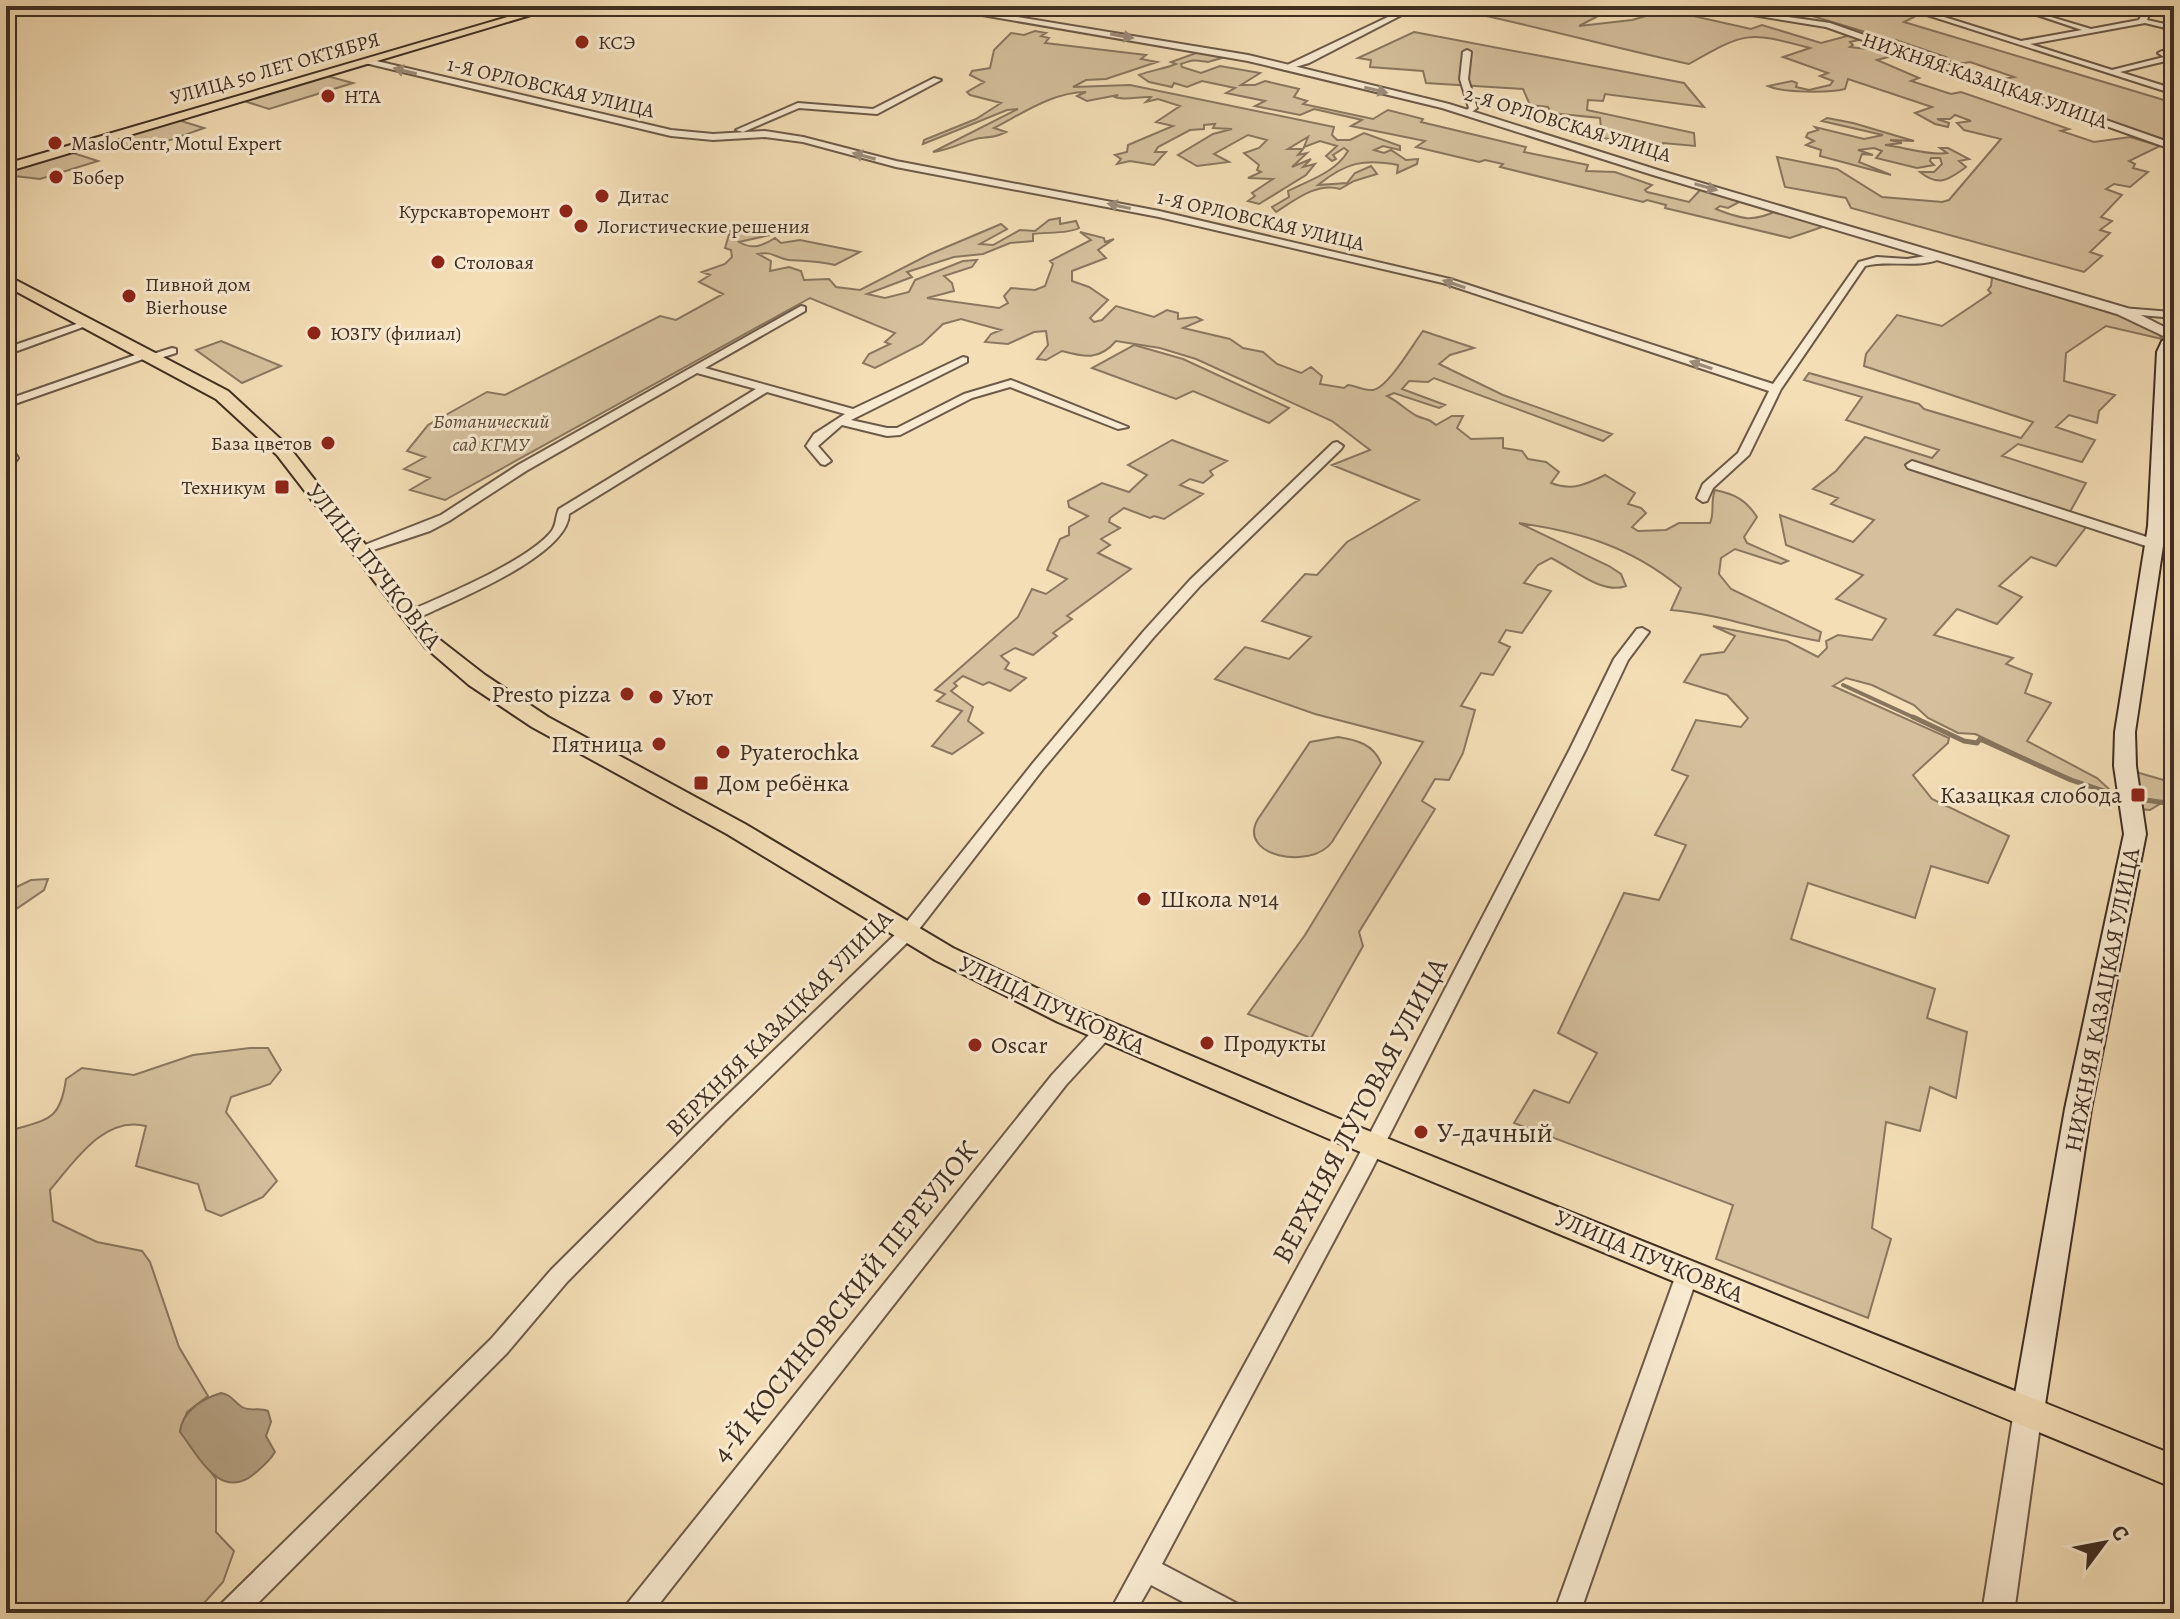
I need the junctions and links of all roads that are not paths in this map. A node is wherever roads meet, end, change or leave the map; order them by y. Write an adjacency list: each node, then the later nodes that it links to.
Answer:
1 (556, 6): 14 (main road, УЛИЦА 50 ЛЕТ ОКТЯБРЯ)
2 (934, 6): 15 (street, 2-Я ОРЛОВСКАЯ УЛИЦА, one-way to 15)
3 (1416, 6): 15 (street)
4 (1700, 6): 21 (street, НИЖНЯЯ КАЗАЦКАЯ УЛИЦА)
5 (1902, 6): 11 (street)
6 (2149, 6): 8 (street)
7 (2033, 12): 10 (street)
8 (2143, 21): 9 (street); 10 (street)
9 (2174, 28)
10 (2091, 31): 11 (street)
11 (2019, 44): 16 (street)
12 (1467, 52): 19 (street)
13 (2162, 53): 16 (street)
14 (368, 61): 20 (street, 1-Я ОРЛОВСКАЯ УЛИЦА, one-way to 14); 22 (main road, УЛИЦА 50 ЛЕТ ОКТЯБРЯ)
15 (1285, 68): 19 (street, 2-Я ОРЛОВСКАЯ УЛИЦА, one-way to 19)
16 (2110, 73): 18 (street)
17 (937, 80): 20 (street, 1-Я ОРЛОВСКАЯ УЛИЦА)
18 (2174, 92)
19 (1468, 113): 23 (street, 2-Я ОРЛОВСКАЯ УЛИЦА, one-way to 23)
20 (727, 136): 40 (street, 1-Я ОРЛОВСКАЯ УЛИЦА, one-way to 20)
21 (2174, 147)
22 (6, 168)
23 (1939, 257): 29 (street, 2-Я ОРЛОВСКАЯ УЛИЦА); 40 (street)
24 (6, 262): 26 (main road, УЛИЦА ПУЧКОВКА)
25 (6, 280): 26 (main road, УЛИЦА ПУЧКОВКА)
26 (70, 301): 30 (main road, УЛИЦА ПУЧКОВКА); 31 (main road, УЛИЦА ПУЧКОВКА)
27 (801, 309): 37 (street)
28 (2173, 309): 29 (street); 32 (street)
29 (2122, 311): 33 (street, 2-Я ОРЛОВСКАЯ УЛИЦА)
30 (89, 323): 34 (main road, УЛИЦА ПУЧКОВКА); 35 (street)
31 (127, 325)
32 (2174, 329)
33 (2174, 339): 49 (main road, НИЖНЯЯ КАЗАЦКАЯ УЛИЦА)
34 (151, 349): 38 (main road, УЛИЦА ПУЧКОВКА); 38 (main road, УЛИЦА ПУЧКОВКА); 41 (street)
35 (6, 352)
36 (963, 360): 42 (street)
37 (696, 369): 39 (street); 50 (street)
38 (212, 388): 50 (main road, УЛИЦА ПУЧКОВКА)
39 (765, 388): 42 (street); 51 (street)
40 (1775, 389): 48 (street)
41 (6, 404)
42 (855, 413): 43 (street)
43 (840, 421): 44 (street); 46 (street)
44 (1122, 427)
45 (1337, 446): 53 (street, ВЕРХНЯЯ КАЗАЦКАЯ УЛИЦА)
46 (825, 461)
47 (1912, 465): 49 (street)
48 (1703, 498)
49 (2154, 544): 57 (main road, НИЖНЯЯ КАЗАЦКАЯ УЛИЦА)
50 (359, 550): 51 (main road, УЛИЦА ПУЧКОВКА)
51 (410, 616): 53 (main road, УЛИЦА ПУЧКОВКА)
52 (1642, 632): 55 (street, ВЕРХНЯЯ ЛУГОВАЯ УЛИЦА)
53 (907, 933): 54 (main road, УЛИЦА ПУЧКОВКА); 60 (street, ВЕРХНЯЯ КАЗАЦКАЯ УЛИЦА)
54 (1104, 1031): 55 (main road, УЛИЦА ПУЧКОВКА); 61 (street, 4-Й КОСИНОВСКИЙ ПЕРЕУЛОК)
55 (1374, 1144): 56 (main road, УЛИЦА ПУЧКОВКА); 59 (street, ВЕРХНЯЯ ЛУГОВАЯ УЛИЦА)
56 (1688, 1272): 57 (main road, УЛИЦА ПУЧКОВКА); 64 (street)
57 (2028, 1411): 58 (main road, УЛИЦА ПУЧКОВКА); 65 (street, НИЖНЯЯ КАЗАЦКАЯ УЛИЦА)
58 (2174, 1472)
59 (1146, 1569): 62 (street, ВЕРХНЯЯ ЛУГОВАЯ УЛИЦА); 63 (street)
60 (230, 1613)
61 (636, 1613)
62 (1122, 1613)
63 (1229, 1613)
64 (1567, 1613)
65 (1998, 1613)

